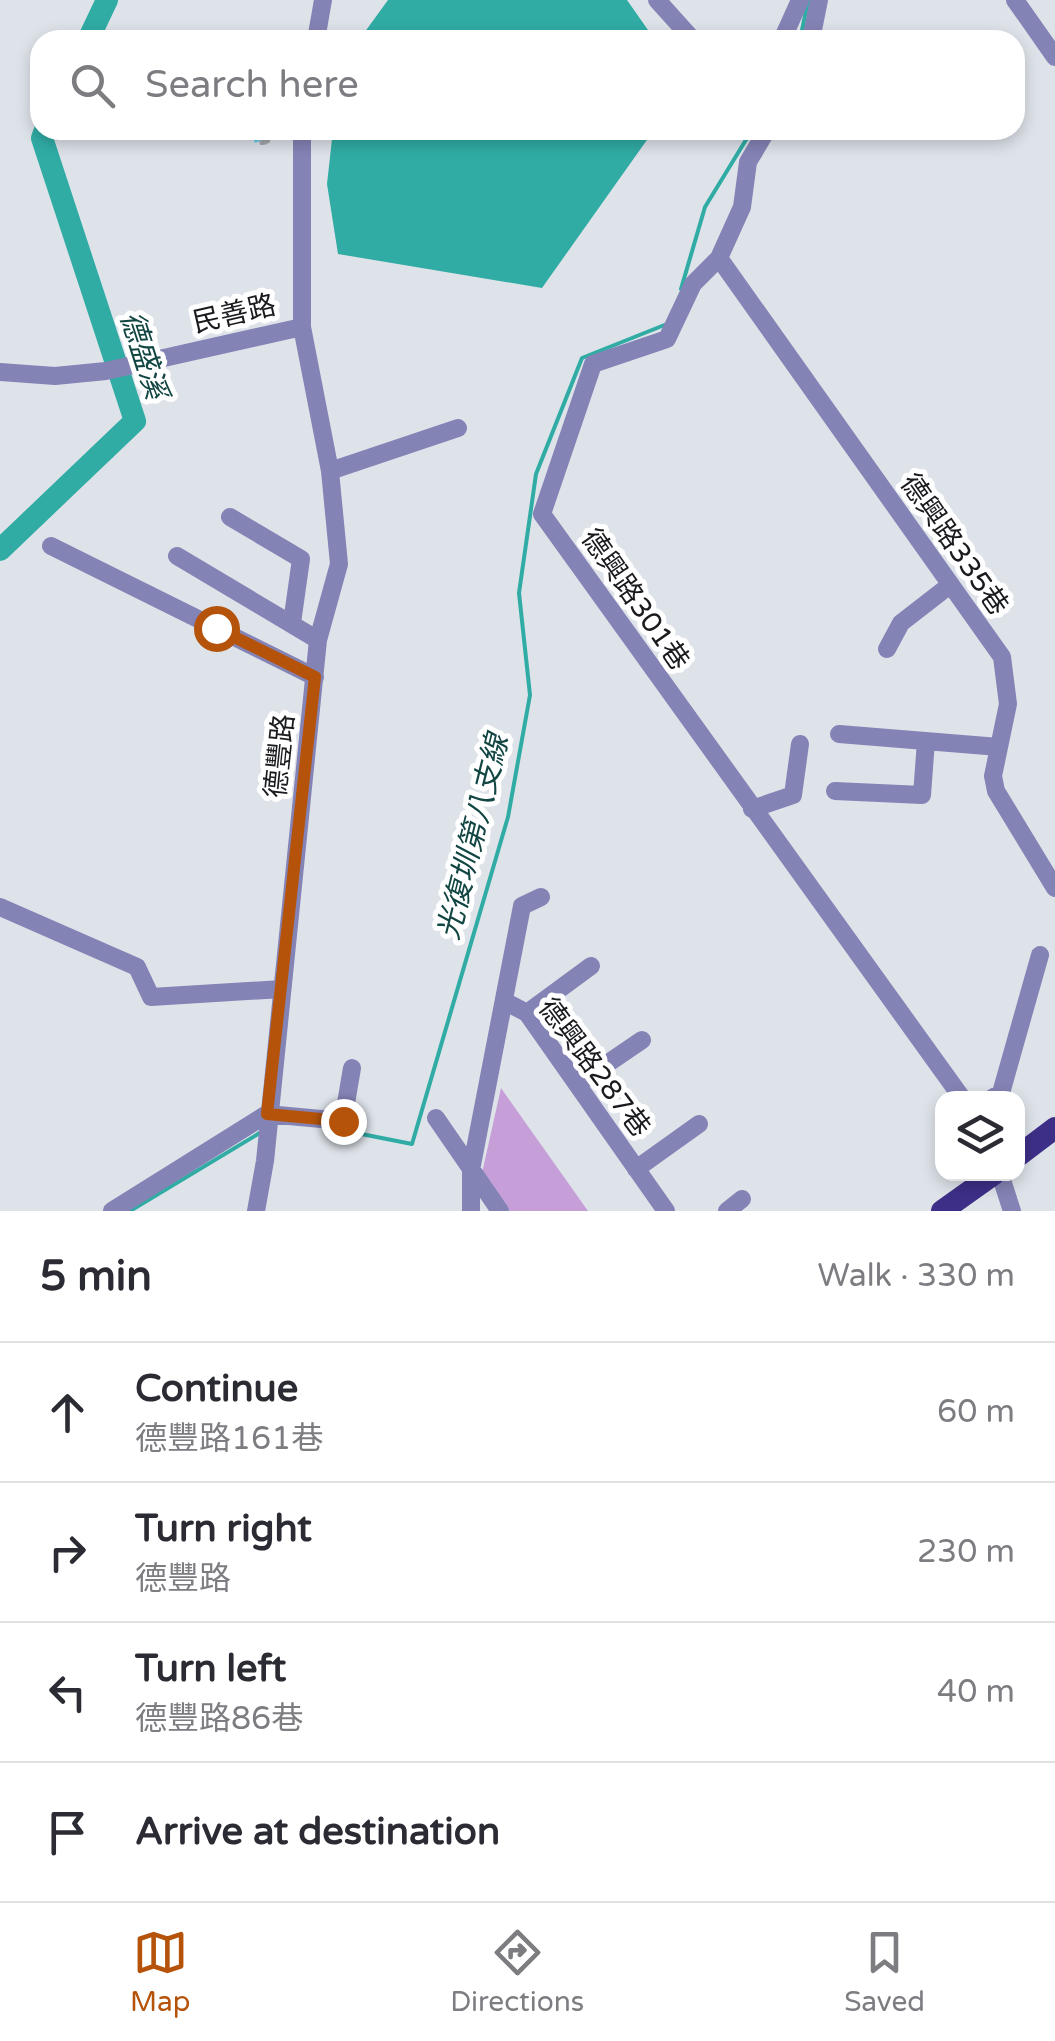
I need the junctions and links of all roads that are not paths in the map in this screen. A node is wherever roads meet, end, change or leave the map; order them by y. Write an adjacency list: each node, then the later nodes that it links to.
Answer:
1 (323, 0): 6 (street)
2 (658, 0): 7 (street)
3 (800, 0): 8 (street)
4 (819, 0): 9 (street)
5 (1015, 0): 10 (street)
6 (318, 30)
7 (684, 30)
8 (786, 30)
9 (813, 30)
10 (1055, 57)
11 (302, 140): 14 (street, 德豐路)
12 (760, 140): 13 (street, 德興路301巷)
13 (719, 258): 21 (street, 德興路335巷); 31 (street, 德興路301巷)
14 (302, 327): 15 (street, 民善路); 17 (street, 德豐路)
15 (0, 372)
16 (458, 428): 17 (street)
17 (330, 471): 23 (street, 德豐路)
18 (230, 517): 22 (street)
19 (52, 546): 25 (street)
20 (177, 556): 22 (street)
21 (950, 585): 24 (street); 29 (street, 德興路335巷)
22 (292, 622): 23 (street)
23 (318, 640): 25 (street, 德豐路)
24 (886, 649)
25 (315, 677): 37 (street, 德豐路)
26 (839, 734): 27 (street)
27 (926, 741): 29 (street); 30 (street)
28 (800, 744): 31 (street)
29 (999, 747): 32 (street, 德興路335巷)
30 (834, 791)
31 (752, 809): 43 (street, 德興路301巷)
32 (1055, 888)
33 (540, 897): 38 (street)
34 (0, 907): 37 (street)
35 (1040, 955): 44 (street)
36 (591, 966): 39 (street)
37 (282, 988): 45 (street, 德豐路)
38 (506, 1002): 39 (street, 德興路287巷); 51 (street, 德興路287巷)
39 (527, 1013): 42 (street, 德興路287巷)
40 (642, 1040): 42 (street)
41 (352, 1068): 45 (street)
42 (579, 1084): 50 (street, 德興路287巷)
43 (957, 1091)
44 (1002, 1091)
45 (267, 1114): 54 (street); 55 (street, 德豐路)
46 (436, 1118): 51 (street)
47 (699, 1124): 50 (street)
48 (1055, 1128): 49 (main road)
49 (1025, 1151)
50 (636, 1168): 58 (street, 德興路287巷)
51 (472, 1170): 56 (street, 德興路287巷); 57 (street)
52 (986, 1181): 59 (main road)
53 (999, 1181): 60 (street)
54 (112, 1211)
55 (256, 1211)
56 (471, 1211)
57 (500, 1211)
58 (666, 1211)
59 (942, 1211)
60 (1012, 1211)

